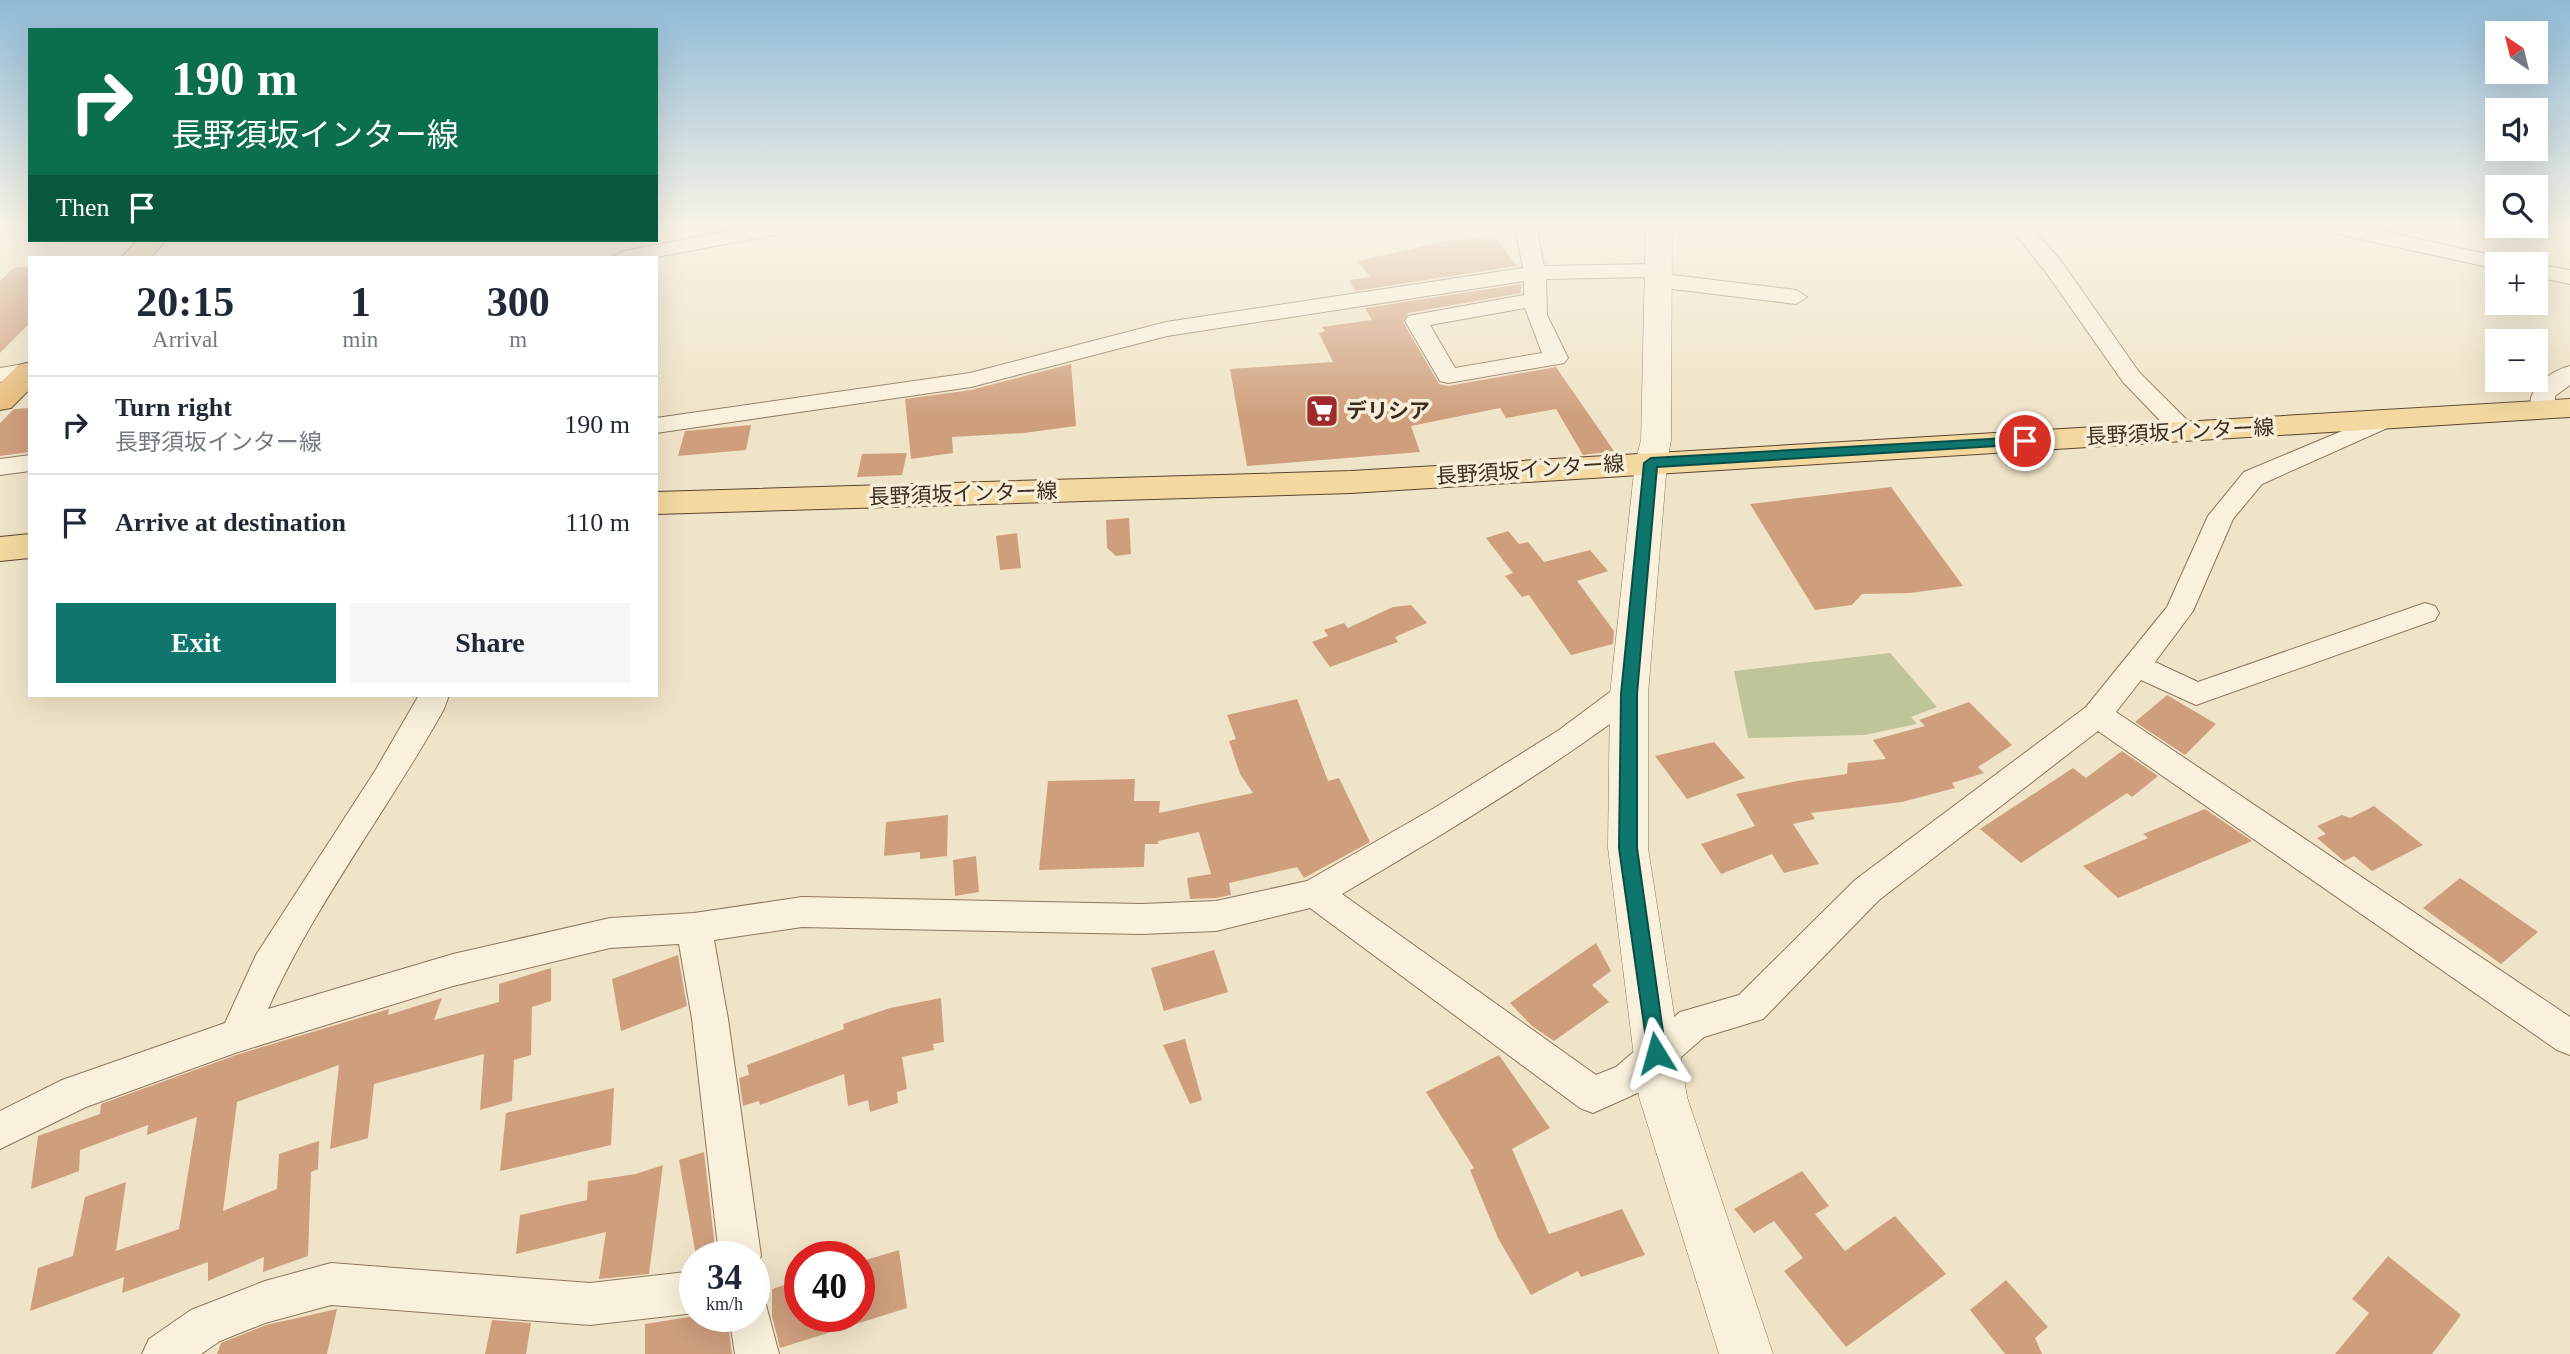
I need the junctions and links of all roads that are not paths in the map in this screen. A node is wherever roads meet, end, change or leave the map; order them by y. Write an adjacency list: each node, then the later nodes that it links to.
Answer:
1 (1422, 290): 15 (street)
2 (1534, 290): 7 (street)
3 (1656, 290): 18 (street)
4 (1753, 290): 6 (street)
5 (2070, 290): 16 (street)
6 (1796, 297)
7 (1534, 300): 7 (street)
8 (28, 370): 11 (street)
9 (28, 372): 12 (highway)
10 (2570, 373): 13 (street)
11 (0, 375)
12 (0, 401)
13 (2557, 409): 14 (main road, 長野須坂インター線)
14 (2385, 420): 16 (main road, 長野須坂インター線); 24 (street)
15 (658, 426)
16 (2185, 432): 18 (main road, 長野須坂インター線)
17 (28, 463): 19 (street)
18 (1651, 463): 20 (main road, 長野須坂インター線); 25 (street)
19 (0, 467)
20 (658, 503)
21 (28, 546): 22 (main road)
22 (0, 549)
23 (2425, 613): 24 (street)
24 (2138, 666): 27 (street)
25 (1629, 694): 28 (street); 32 (street)
26 (433, 697): 30 (street)
27 (2097, 715): 31 (street); 32 (street)
28 (1315, 893): 29 (street); 32 (street)
29 (694, 928): 30 (street); 34 (street)
30 (238, 1035): 33 (street)
31 (2570, 1038)
32 (1656, 1053): 39 (street)
33 (0, 1131)
34 (738, 1241)
35 (679, 1294): 37 (street)
36 (753, 1332): 38 (street)
37 (164, 1354)
38 (757, 1354)
39 (1746, 1354)

